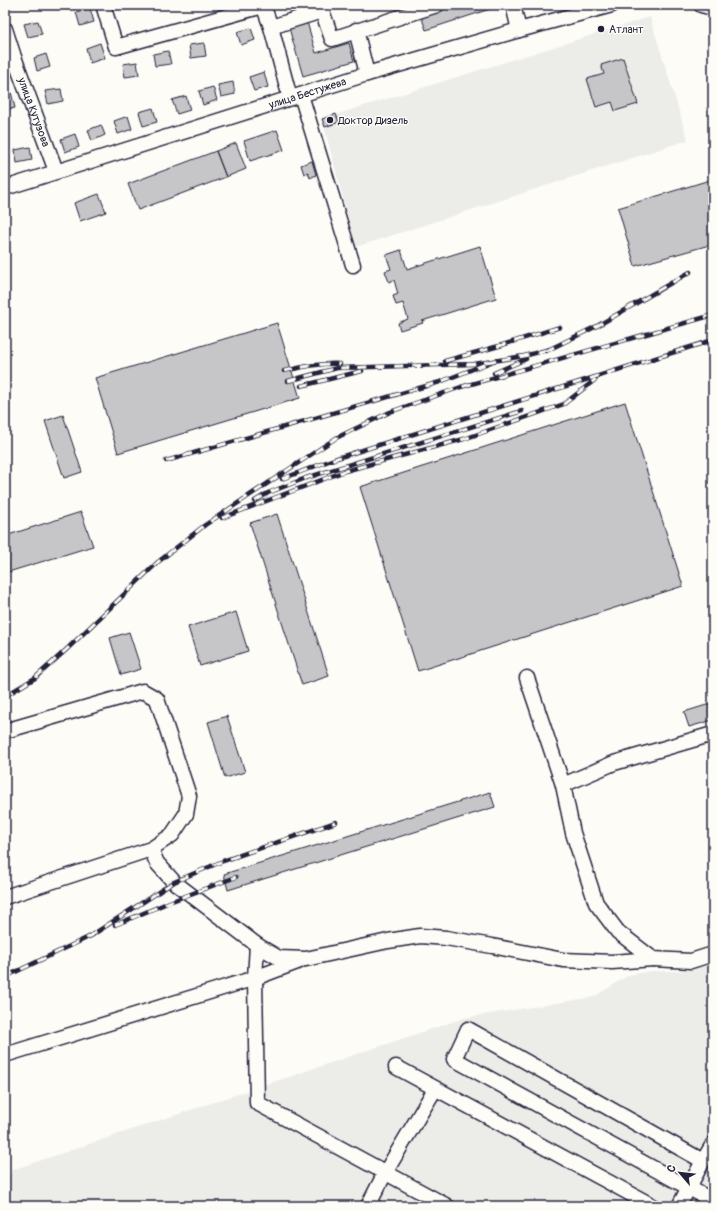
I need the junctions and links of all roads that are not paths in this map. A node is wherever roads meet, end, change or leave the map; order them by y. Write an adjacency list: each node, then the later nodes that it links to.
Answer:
1 (102, 5): 2 (street)
2 (263, 5): 10 (street)
3 (437, 5): 9 (street)
4 (513, 5): 13 (street)
5 (612, 5): 13 (street, улица Бестужева)
6 (701, 5): 8 (street)
7 (321, 8): 10 (street); 12 (street)
8 (713, 8)
9 (406, 10): 12 (street)
10 (271, 27): 16 (street)
11 (5, 29): 14 (street, улица Кутузова)
12 (356, 30): 15 (street)
13 (518, 30): 15 (street, улица Бестужева)
14 (10, 59): 17 (street, улица Кутузова)
15 (367, 74): 16 (street, улица Бестужева)
16 (296, 97): 17 (street, улица Бестужева); 19 (street)
17 (56, 172): 18 (street, улица Бестужева)
18 (5, 188)
19 (353, 265)
20 (528, 678): 23 (street)
21 (5, 731): 24 (street)
22 (713, 734): 23 (street)
23 (563, 786): 29 (street)
24 (151, 849): 25 (street); 26 (street)
25 (5, 897)
26 (257, 945): 28 (street); 30 (street)
27 (713, 954): 29 (street)
28 (306, 959): 29 (street); 30 (street)
29 (653, 959)
30 (255, 978): 31 (street); 36 (street)
31 (5, 1055)
32 (396, 1067): 33 (street)
33 (435, 1089): 36 (street); 41 (street)
34 (713, 1144): 35 (street)
35 (703, 1160): 37 (street); 37 (street)
36 (385, 1173): 39 (street); 40 (street)
37 (688, 1187): 38 (street); 42 (street)
38 (713, 1201)
39 (368, 1206)
40 (447, 1206)
41 (653, 1206)
42 (679, 1206)

